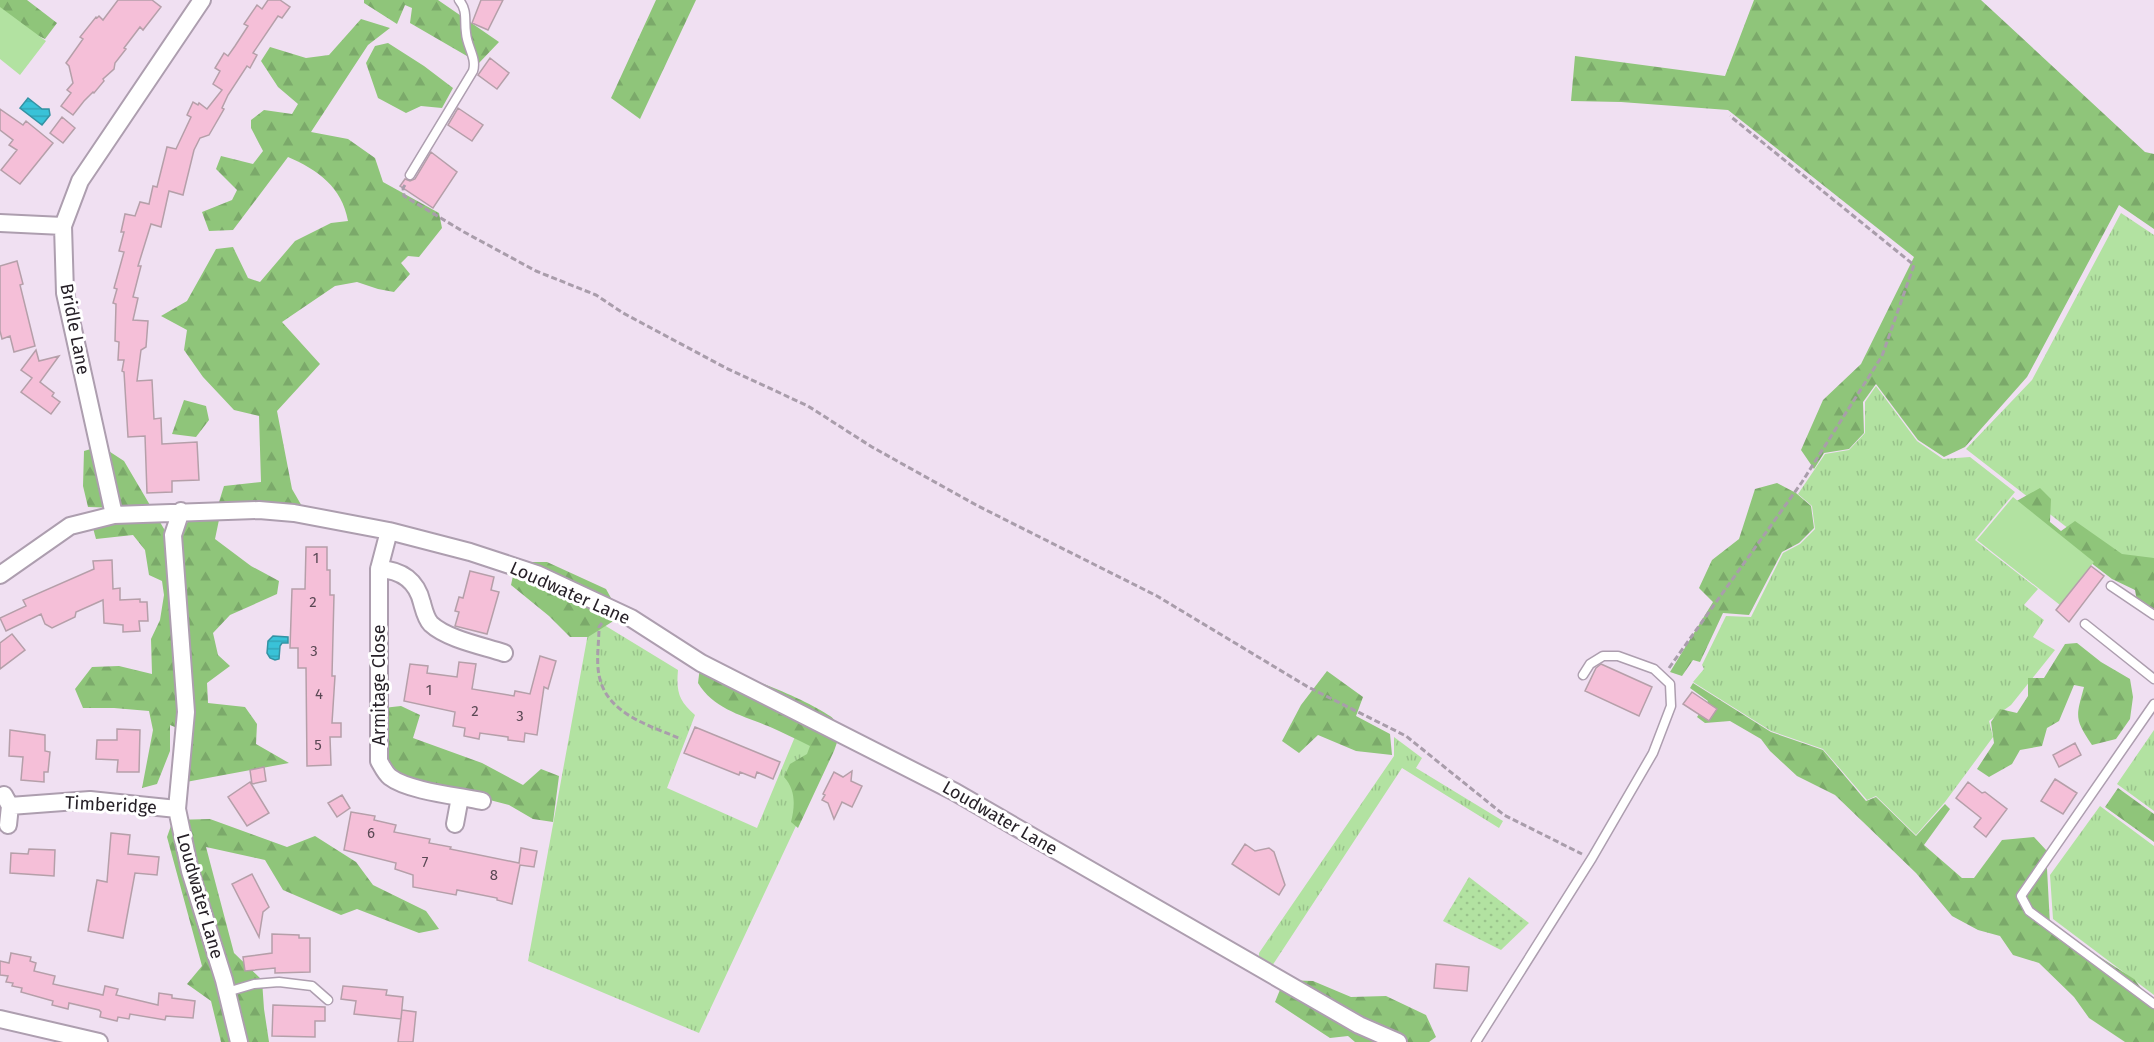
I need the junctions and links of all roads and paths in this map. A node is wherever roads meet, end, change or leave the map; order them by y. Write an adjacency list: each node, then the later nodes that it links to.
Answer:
1 (202, 0): 6 (street, Bridle Lane)
2 (459, 0): 4 (lane)
3 (1730, 116): 18 (path)
4 (410, 176): 27 (path)
5 (0, 223): 6 (street)
6 (63, 226): 8 (street, Bridle Lane)
7 (181, 511): 8 (street); 9 (street, Loudwater Lane); 24 (street, Loudwater Lane)
8 (114, 514): 11 (street)
9 (389, 531): 10 (street, Armitage Close); 13 (street, Loudwater Lane)
10 (379, 569): 16 (street); 22 (street, Armitage Close)
11 (0, 575)
12 (2111, 586): 14 (lane)
13 (613, 610): 21 (path); 34 (street, Loudwater Lane)
14 (2154, 615)
15 (2085, 624): 19 (lane)
16 (504, 653)
17 (1583, 675): 18 (lane)
18 (1663, 677): 27 (lane)
19 (2154, 679)
20 (2154, 704): 30 (lane)
21 (681, 739)
22 (460, 797): 23 (street, Armitage Close); 25 (street)
23 (482, 801)
24 (177, 809): 26 (street, Timberidge); 28 (street, Loudwater Lane)
25 (455, 824)
26 (8, 825)
27 (1592, 858): 35 (lane)
28 (227, 992): 29 (lane); 33 (street, Loudwater Lane)
29 (328, 1000)
30 (2154, 1004)
31 (0, 1019): 32 (street)
32 (99, 1042)
33 (239, 1042)
34 (1398, 1042)
35 (1476, 1042)

